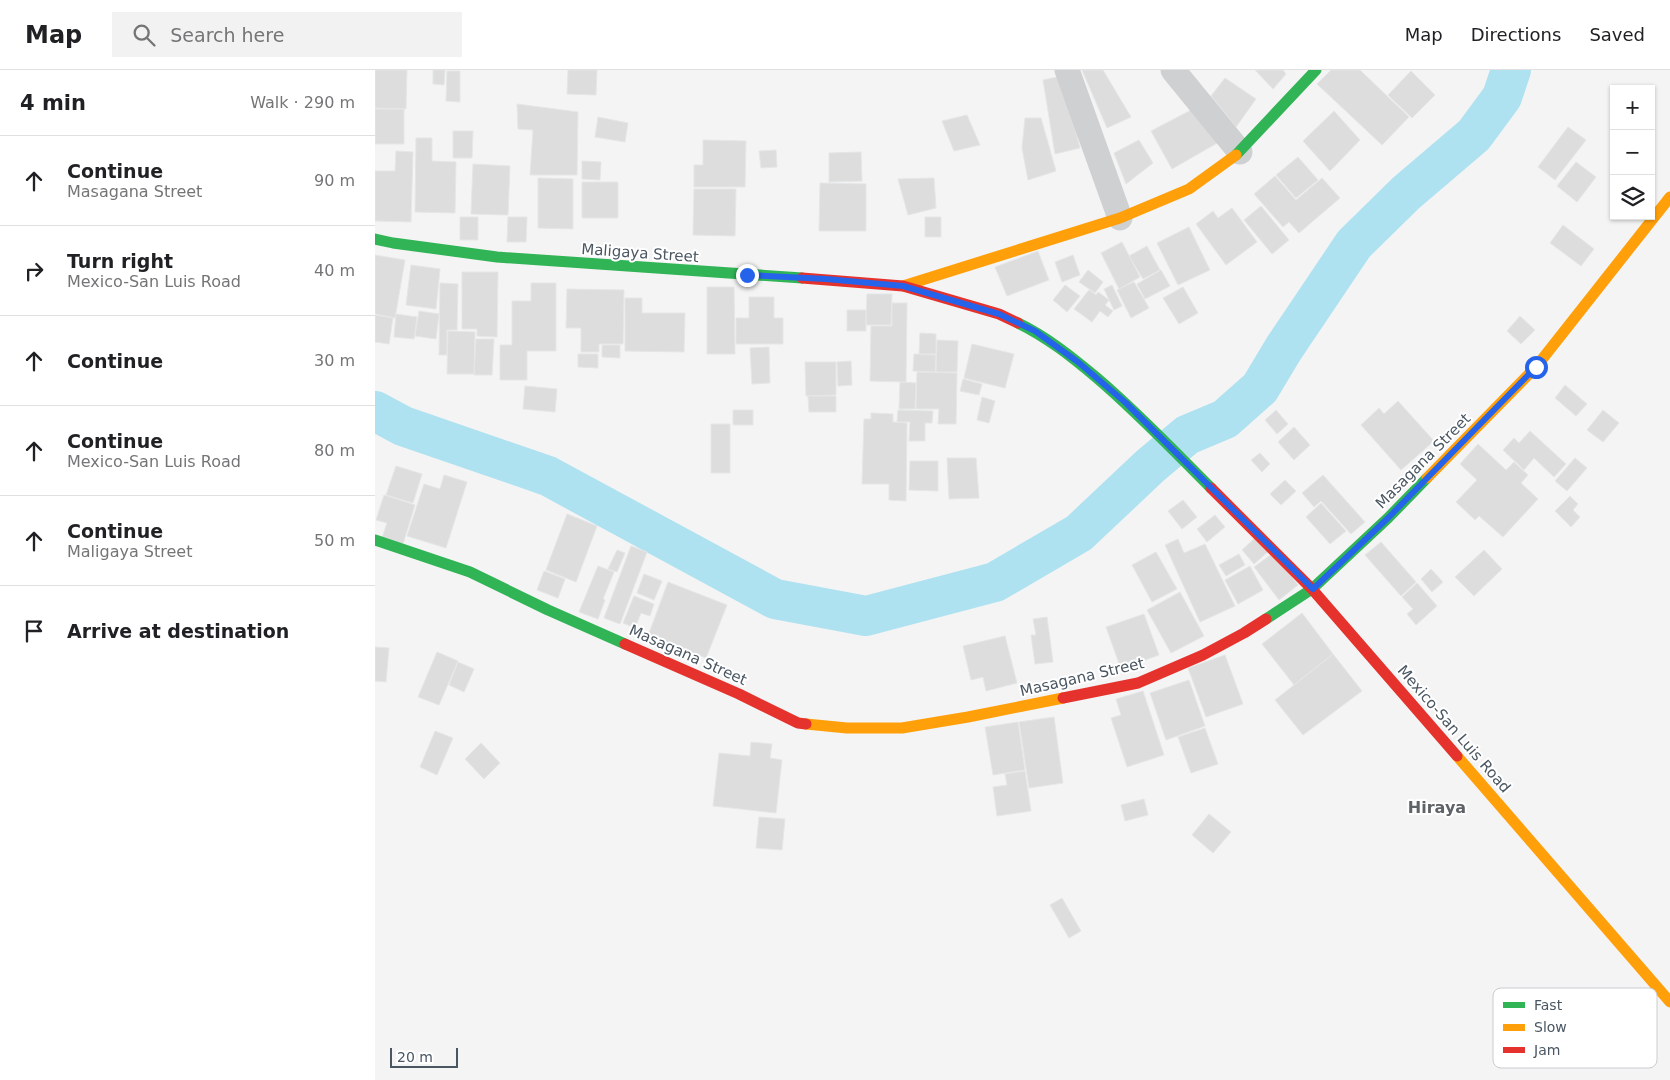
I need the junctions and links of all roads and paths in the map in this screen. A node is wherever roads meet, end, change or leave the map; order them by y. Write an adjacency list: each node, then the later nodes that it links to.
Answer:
1 (1067, 70): 6 (street)
2 (1173, 70): 4 (street)
3 (1316, 70): 4 (main road)
4 (1240, 152): 6 (main road)
5 (1670, 197): 10 (main road, Masagana Street)
6 (1120, 218): 8 (main road)
7 (375, 239): 8 (main road, Maligaya Street)
8 (903, 286): 10 (main road, Mexico-San Luis Road)
9 (375, 540): 10 (main road, Masagana Street)
10 (1313, 589): 11 (main road, Mexico-San Luis Road)
11 (1670, 1002)

